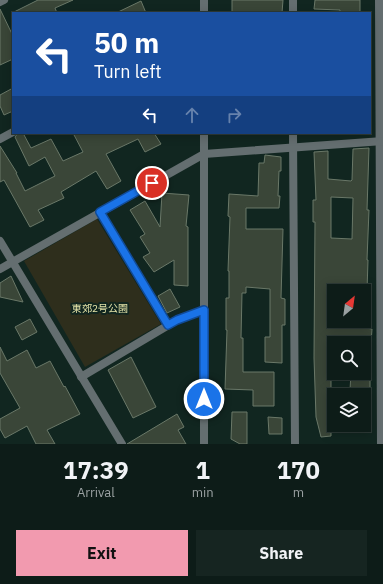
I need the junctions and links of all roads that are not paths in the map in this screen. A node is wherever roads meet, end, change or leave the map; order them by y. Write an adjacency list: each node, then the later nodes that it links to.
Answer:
1 (4, 0): 5 (street)
2 (204, 0): 6 (street)
3 (293, 0): 7 (street)
4 (379, 0): 12 (street)
5 (0, 2)
6 (204, 12)
7 (293, 12)
8 (12, 133): 11 (street)
9 (204, 134): 14 (street)
10 (293, 134): 13 (street)
11 (0, 139)
12 (381, 141): 13 (street); 16 (street)
13 (293, 148): 14 (street); 26 (street)
14 (204, 154): 15 (street); 20 (street)
15 (100, 212): 18 (street); 21 (street)
16 (381, 240): 22 (street)
17 (0, 241): 18 (street)
18 (12, 261): 19 (street); 23 (street)
19 (0, 269)
20 (204, 310): 21 (street); 25 (street)
21 (168, 325): 23 (street)
22 (382, 344): 27 (street)
23 (82, 377): 24 (street)
24 (122, 444)
25 (204, 444)
26 (295, 444)
27 (380, 444)

